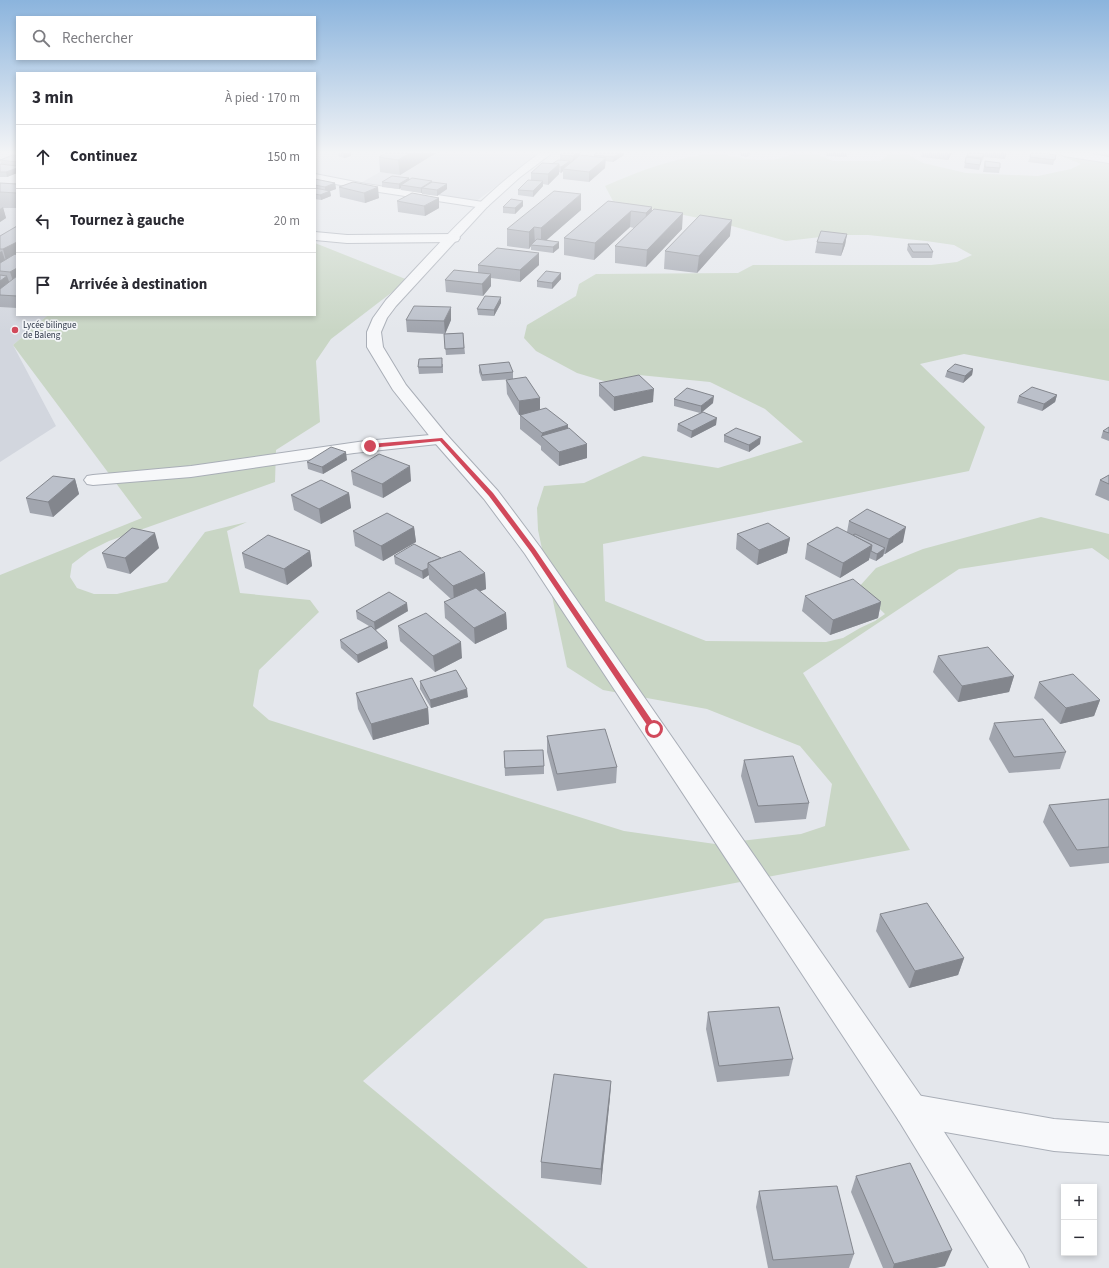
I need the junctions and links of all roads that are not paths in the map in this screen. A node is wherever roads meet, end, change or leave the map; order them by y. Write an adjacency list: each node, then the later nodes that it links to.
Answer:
1 (477, 212): 3 (street)
2 (316, 236): 3 (street)
3 (454, 238): 4 (street)
4 (442, 439): 5 (street); 6 (street)
5 (93, 480)
6 (911, 1110): 7 (street); 8 (street)
7 (1109, 1140)
8 (1010, 1268)

